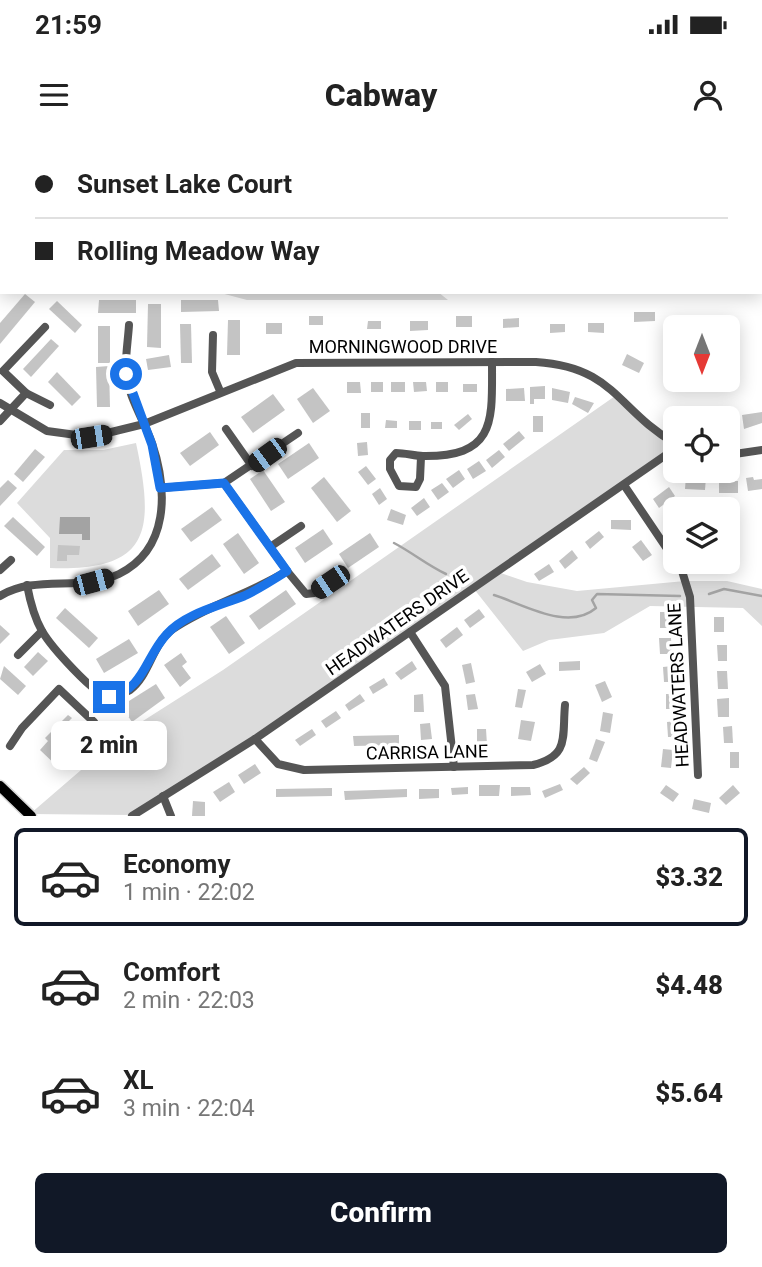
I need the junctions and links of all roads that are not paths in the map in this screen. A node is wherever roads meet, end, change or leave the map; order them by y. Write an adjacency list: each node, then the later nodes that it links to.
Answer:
1 (129, 325): 12 (street)
2 (45, 327): 5 (street)
3 (213, 335): 6 (street)
4 (492, 362): 6 (street, MORNINGWOOD DRIVE); 15 (street, MORNINGWOOD DRIVE); 19 (street)
5 (1, 370): 7 (street)
6 (220, 391): 12 (street, MORNINGWOOD DRIVE)
7 (26, 393): 9 (street); 10 (street)
8 (0, 403): 10 (street, MORNINGWOOD DRIVE)
9 (50, 405)
10 (9, 411): 11 (street); 12 (street, MORNINGWOOD DRIVE)
11 (0, 421)
12 (144, 424): 23 (street)
13 (226, 429): 20 (street)
14 (298, 433): 20 (street)
15 (663, 436)
16 (762, 450): 17 (street)
17 (740, 453)
18 (663, 456): 22 (street, HEADWATERS DRIVE)
19 (421, 457): 19 (street)
20 (252, 466): 21 (street)
21 (224, 483): 23 (street); 25 (street)
22 (624, 485): 33 (street, HEADWATERS DRIVE); 40 (street, HEADWATERS LANE)
23 (160, 488): 30 (street)
24 (301, 526): 25 (street)
25 (270, 547): 28 (street)
26 (11, 560): 27 (street)
27 (0, 570)
28 (287, 571): 29 (street); 32 (street)
29 (330, 582)
30 (27, 585): 31 (street); 32 (street)
31 (0, 596)
32 (42, 631): 34 (street)
33 (410, 632): 37 (street, HEADWATERS DRIVE); 39 (street)
34 (18, 655)
35 (565, 705): 39 (street, CARRISA LANE)
36 (94, 722): 38 (street)
37 (256, 739): 39 (street, CARRISA LANE); 42 (street, HEADWATERS DRIVE)
38 (10, 746)
39 (454, 767)
40 (698, 775)
41 (0, 786): 43 (main road)
42 (163, 796): 44 (street, HEADWATERS DRIVE); 45 (street)
43 (31, 816)
44 (132, 816)
45 (171, 816)

